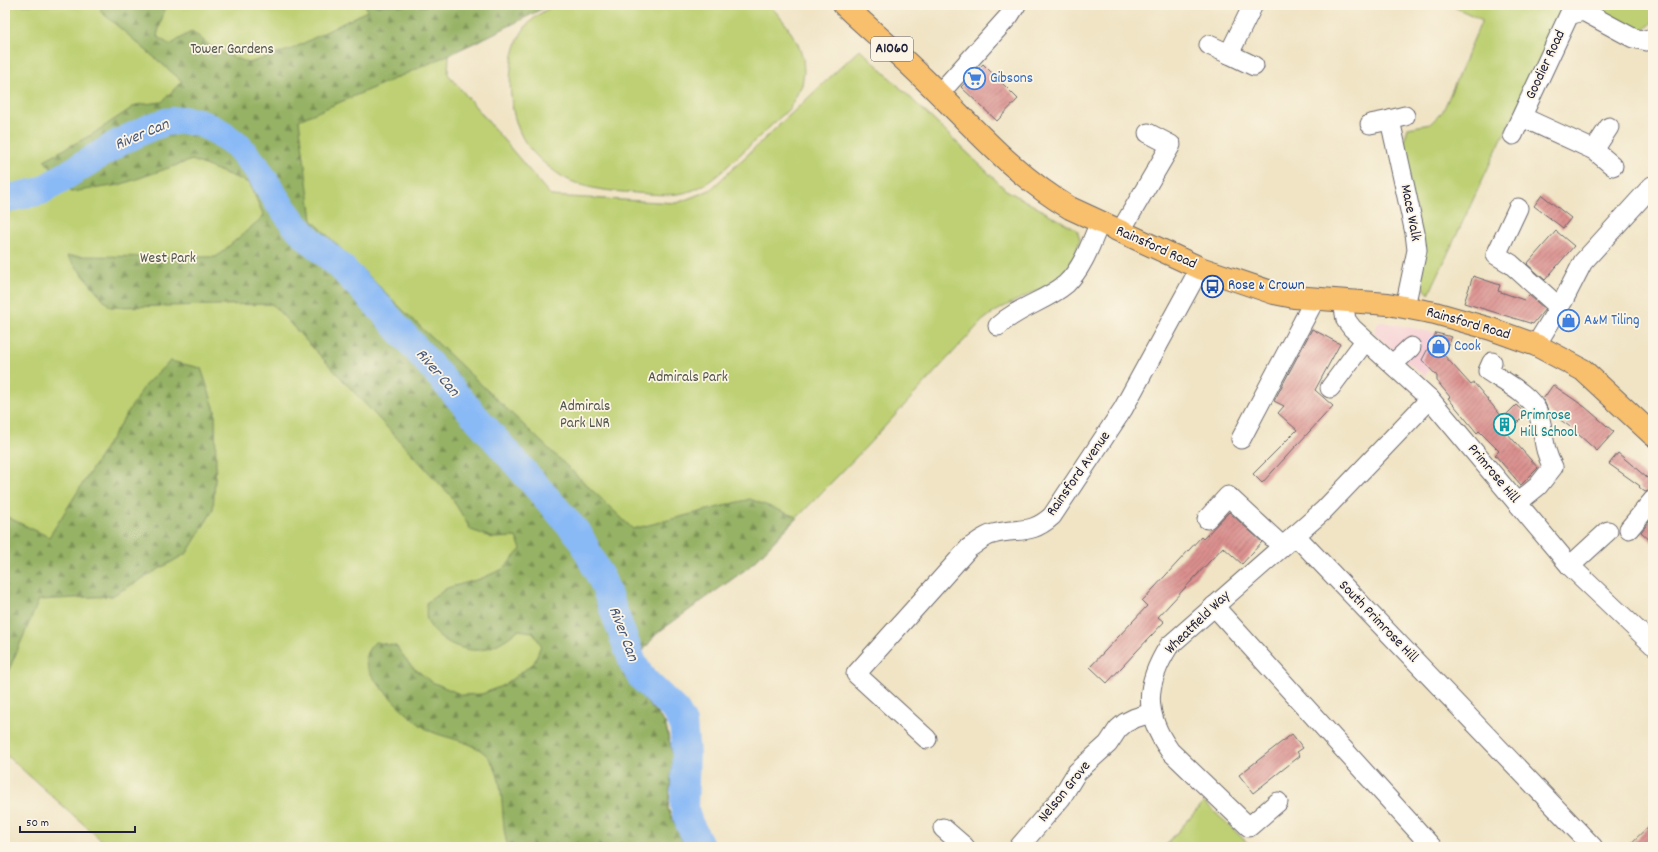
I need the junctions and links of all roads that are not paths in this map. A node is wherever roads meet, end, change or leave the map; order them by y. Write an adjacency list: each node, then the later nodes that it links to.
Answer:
1 (844, 5): 8 (main road, Rainsford Road / A1060)
2 (1016, 5): 8 (street)
3 (1253, 5): 6 (street)
4 (1651, 44): 9 (street, Goodier Road)
5 (1209, 45): 6 (street)
6 (1229, 54): 7 (street)
7 (1254, 66)
8 (939, 94): 18 (main road, Rainsford Road / A1060)
9 (1522, 117): 13 (street, Goodier Road); 14 (street)
10 (1370, 124): 23 (street, Mace Walk)
11 (1609, 127): 14 (street)
12 (1148, 133): 19 (street)
13 (1513, 135)
14 (1594, 150): 15 (street)
15 (1613, 166)
16 (1652, 186): 24 (street)
17 (1518, 208): 24 (street)
18 (1100, 222): 19 (main road, Rainsford Road / A1060); 25 (street)
19 (1120, 232): 20 (main road, Rainsford Road / A1060)
20 (1200, 268): 21 (main road, Rainsford Road / A1060); 45 (street, Rainsford Avenue)
21 (1315, 299): 22 (main road, Rainsford Road / A1060); 34 (street)
22 (1343, 300): 23 (main road, Rainsford Road / A1060); 26 (street, Primrose Hill)
23 (1405, 307): 27 (main road, Rainsford Road / A1060)
24 (1559, 307): 27 (street)
25 (998, 326)
26 (1365, 341): 30 (street, Primrose Hill); 31 (street)
27 (1536, 345): 33 (main road, Rainsford Road / A1060)
28 (1411, 347): 30 (street)
29 (1492, 362): 36 (street)
30 (1393, 364): 32 (street, Primrose Hill)
31 (1330, 388)
32 (1430, 399): 36 (street, Primrose Hill); 40 (street)
33 (1653, 435)
34 (1241, 439)
35 (1653, 500): 38 (street)
36 (1517, 503): 41 (street, Primrose Hill)
37 (1207, 519): 40 (street, South Primrose Hill)
38 (1629, 528)
39 (1608, 531): 41 (street)
40 (1289, 540): 42 (street, Wheatfield Way); 51 (street, South Primrose Hill)
41 (1570, 566): 43 (street, Primrose Hill)
42 (1214, 606): 44 (street, Wheatfield Way); 50 (street)
43 (1653, 645)
44 (1151, 713): 46 (street, Wheatfield Way); 49 (street, Nelson Grove)
45 (927, 739)
46 (1278, 802)
47 (943, 828): 48 (street)
48 (965, 847)
49 (1019, 847)
50 (1432, 847)
51 (1593, 847)

